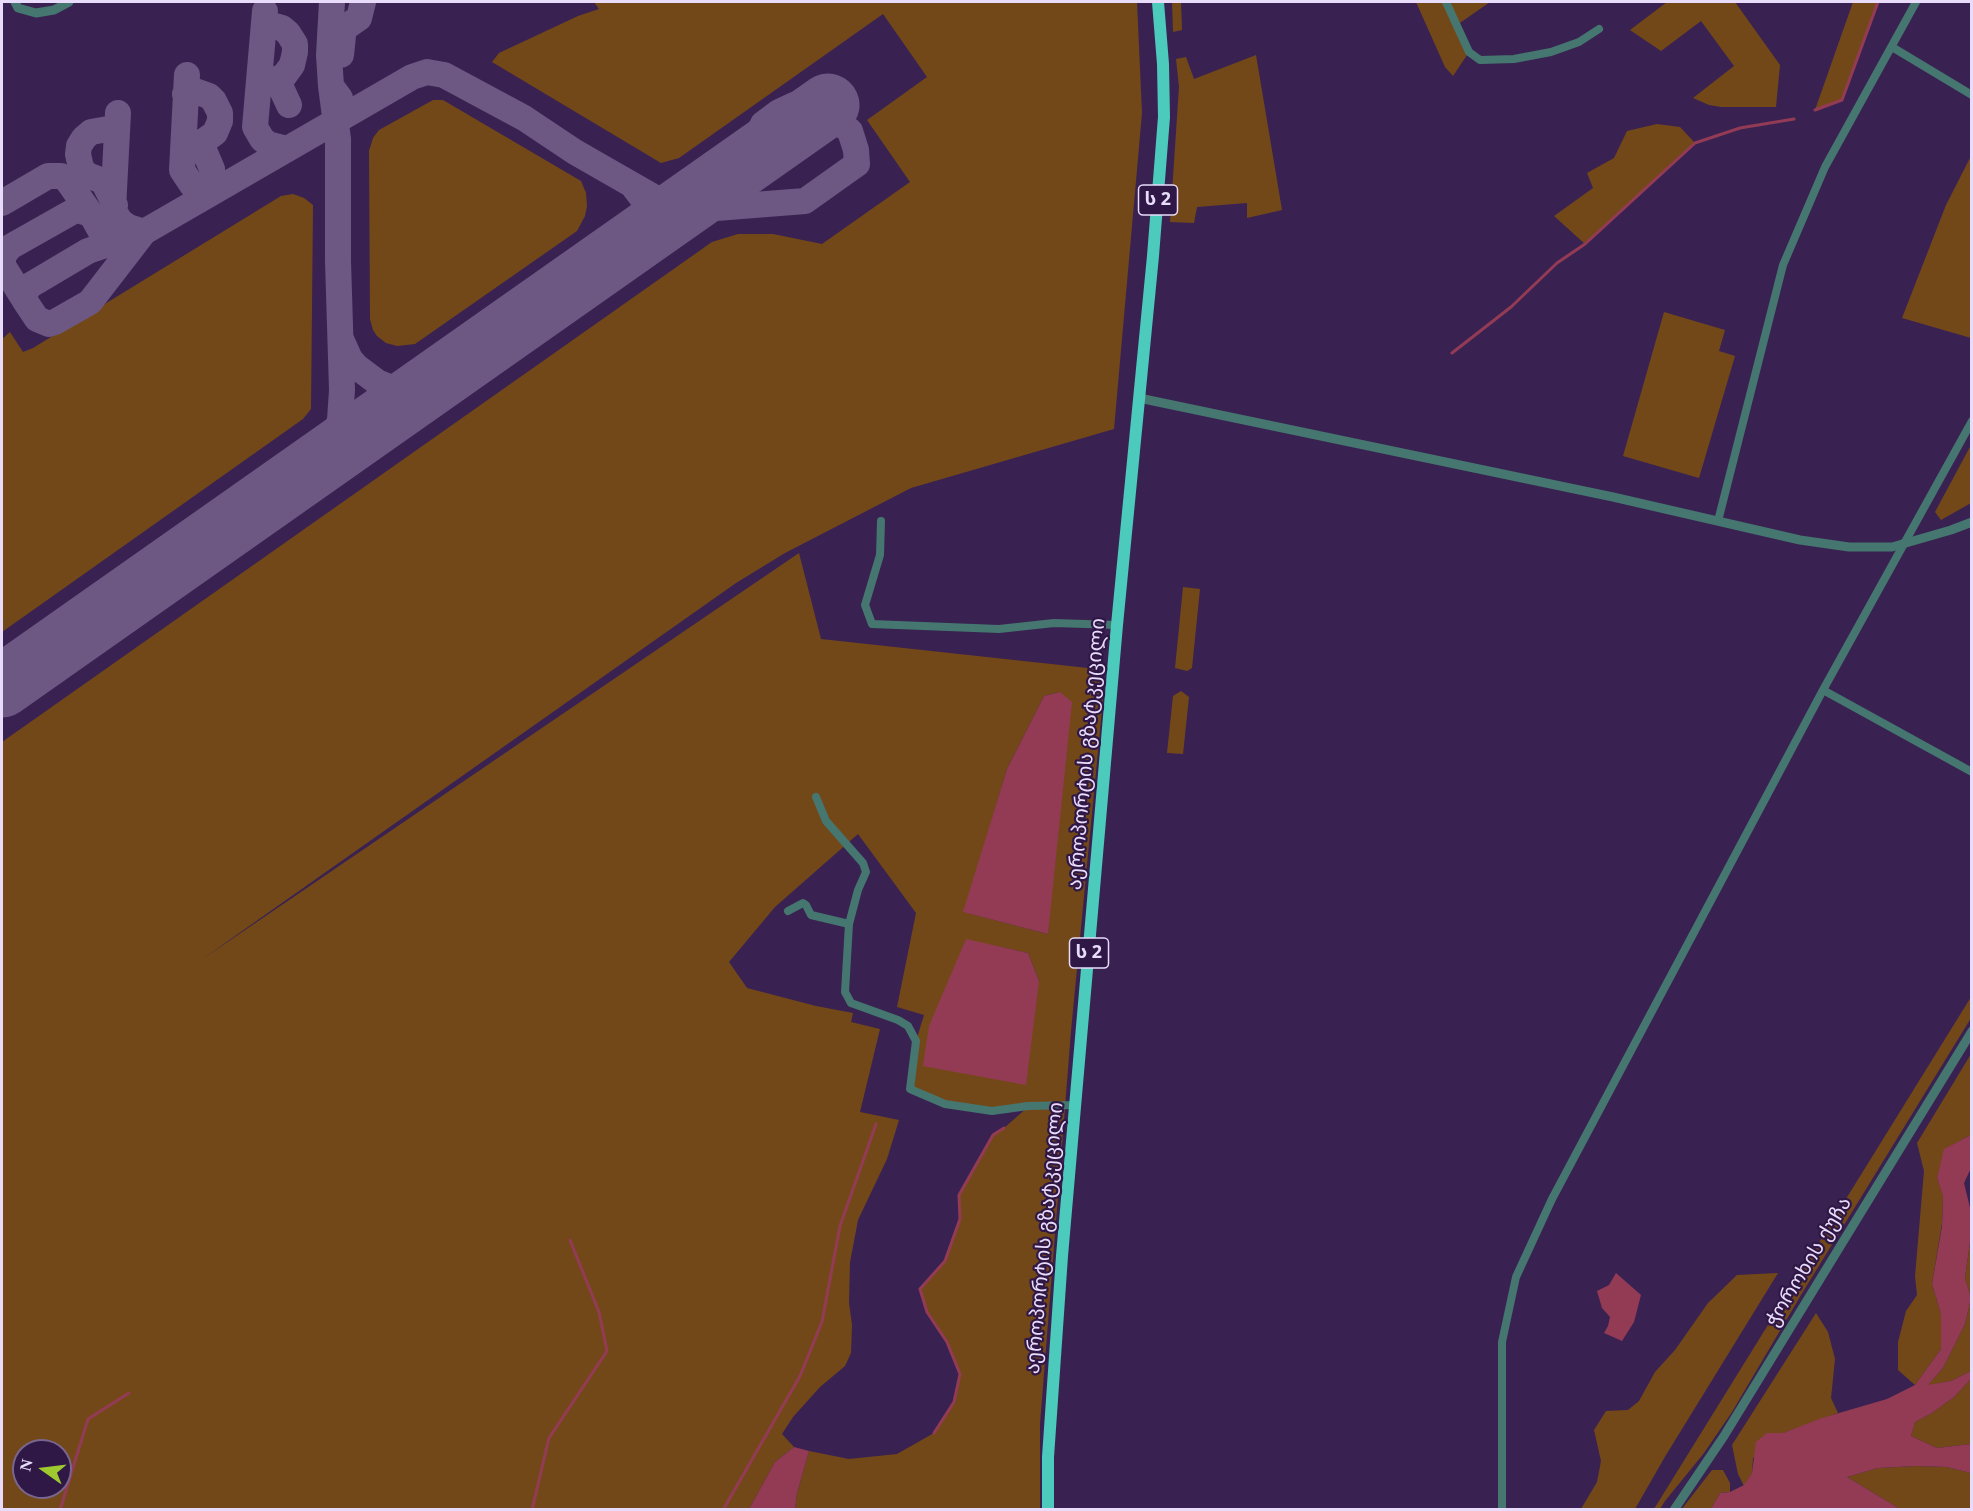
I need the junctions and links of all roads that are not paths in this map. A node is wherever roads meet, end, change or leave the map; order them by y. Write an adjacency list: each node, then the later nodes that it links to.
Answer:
1 (15, 2): 2 (street)
2 (69, 2)
3 (1158, 2): 9 (highway, აეროპორტის გზატკეცილი / ს 2)
4 (1446, 2): 6 (street)
5 (1916, 2): 7 (street)
6 (1599, 29)
7 (1892, 47): 8 (street); 12 (street)
8 (1971, 95)
9 (1139, 398): 12 (street); 15 (highway, აეროპორტის გზატკეცილი / ს 2)
10 (1971, 422): 14 (street)
11 (881, 521): 15 (street)
12 (1718, 521): 14 (street)
13 (1971, 522): 14 (street)
14 (1905, 543): 16 (street)
15 (1117, 625): 22 (highway, აეროპორტის გზატკეცილი / ს 2)
16 (1823, 690): 17 (street); 24 (street)
17 (1971, 772)
18 (816, 797): 20 (street)
19 (788, 911): 20 (street)
20 (849, 924): 22 (street)
21 (1971, 1031): 25 (street, ჭოროხის ქუჩა)
22 (1076, 1105): 23 (highway, აეროპორტის გზატკეცილი / ს 2)
23 (1048, 1509)
24 (1502, 1509)
25 (1674, 1509)

